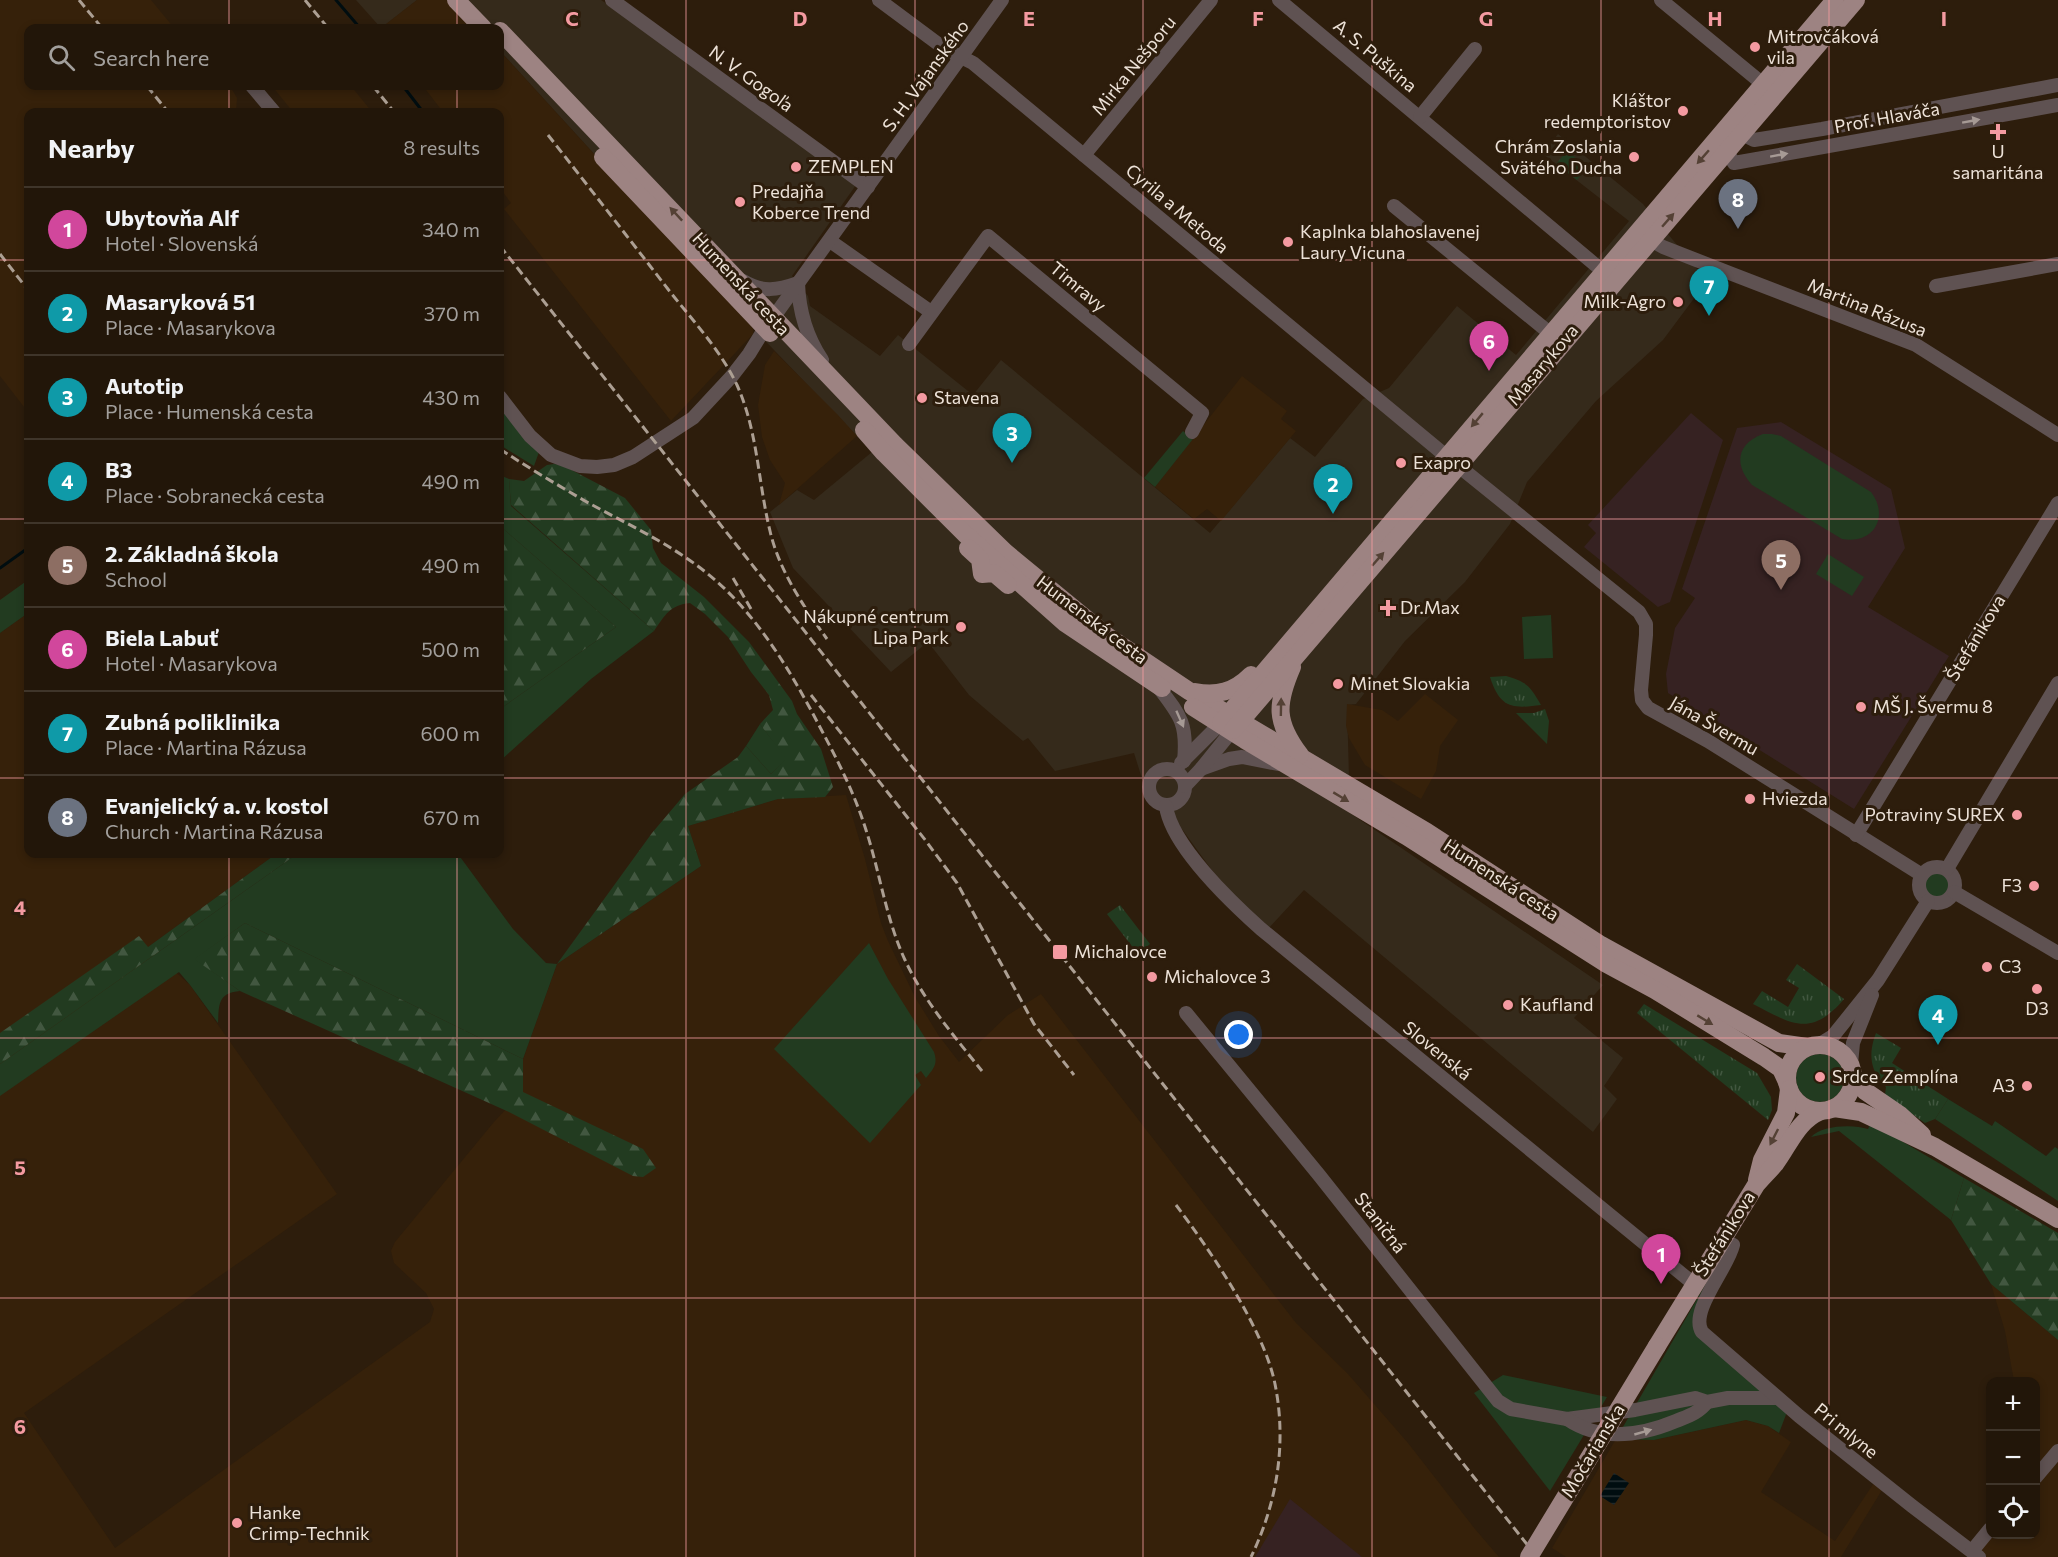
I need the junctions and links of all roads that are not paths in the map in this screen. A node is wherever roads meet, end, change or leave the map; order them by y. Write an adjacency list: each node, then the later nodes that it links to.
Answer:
1 (456, 0): 11 (main road)
2 (470, 0): 12 (main road, Humenská cesta)
3 (879, 0): 16 (street, Cyrila a Metoda)
4 (1002, 0): 16 (street, S. H. Vajanského)
5 (1211, 0): 26 (street, Mirka Nešporu)
6 (1279, 0): 22 (street, A. S. Puškina)
7 (1661, 0): 19 (street)
8 (1835, 0): 19 (main road, Masarykova)
9 (1856, 0): 19 (main road, Masarykova)
10 (615, 1): 28 (street, N. V. Gogoľa)
11 (479, 24)
12 (492, 24)
13 (504, 36): 33 (main road, Humenská cesta, one-way to 13)
14 (1475, 49): 22 (street, A. S. Puškina)
15 (504, 50): 38 (main road, Humenská cesta)
16 (961, 57): 26 (street, Cyrila a Metoda); 28 (street, S. H. Vajanského)
17 (2058, 85): 23 (street, Prof. Hlaváča)
18 (255, 90): 21 (street)
19 (1770, 90): 24 (main road, Masarykova)
20 (2058, 105): 25 (street, Prof. Hlaváča, one-way to 20)
21 (271, 108)
22 (1419, 117): 34 (street, A. S. Puškina)
23 (1822, 129): 24 (street, Prof. Hlaváča); 25 (street)
24 (1733, 133): 27 (main road, Masarykova); 30 (main road, Masarykova, one-way to 30)
25 (1825, 147): 27 (street, Prof. Hlaváča, one-way to 25)
26 (1084, 155): 46 (street, Cyrila a Metoda)
27 (1730, 158): 30 (main road, Masarykova, one-way to 27)
28 (868, 187): 31 (street, S. H. Vajanského)
29 (1394, 206): 39 (street)
30 (1643, 236): 34 (main road, Masarykova); 45 (street, Martina Rázusa)
31 (830, 241): 35 (street, S. H. Vajanského); 37 (street)
32 (2058, 264): 36 (street)
33 (726, 268): 35 (street); 38 (main road, Humenská cesta)
34 (1609, 276): 39 (main road, Masarykova); 41 (main road, Masarykova)
35 (798, 283): 38 (street, S. H. Vajanského); 42 (street)
36 (1936, 286)
37 (931, 312): 40 (street, Timravy); 44 (street, Timravy)
38 (769, 323): 42 (main road, Humenská cesta); 43 (street, S. H. Vajanského); 50 (main road, Humenská cesta)
39 (1551, 334): 41 (main road, Masarykova)
40 (909, 344)
41 (1527, 373): 46 (main road, Masarykova)
42 (843, 391): 51 (main road, Humenská cesta)
43 (504, 402)
44 (1192, 432)
45 (2058, 435)
46 (1452, 461): 48 (main road, Masarykova); 65 (street, Jána Švermu)
47 (2058, 503): 53 (street, Štefánikova)
48 (1289, 651): 51 (main road); 52 (main road, Masarykova); 58 (main road, one-way to 48)
49 (2058, 683): 66 (street)
50 (1156, 684): 52 (main road, Humenská cesta); 57 (street, one-way to 57)
51 (1189, 691): 52 (main road, Humenská cesta)
52 (1230, 723): 57 (street); 58 (main road, Humenská cesta); 59 (street)
53 (1922, 727): 54 (street); 55 (street, Štefánikova)
54 (1934, 735)
55 (1905, 753): 56 (street); 61 (street, Štefánikova)
56 (1919, 760)
57 (1184, 761): 60 (street)
58 (1296, 763): 59 (street); 73 (main road, Humenská cesta); 75 (main road, Humenská cesta, one-way to 75)
59 (1202, 769): 63 (street)
60 (1173, 770): 63 (street); 64 (street)
61 (1892, 775): 62 (street); 65 (street, Štefánikova)
62 (1906, 782)
63 (1185, 786): 64 (street)
64 (1166, 806): 81 (street, Slovenská)
65 (1856, 834): 67 (street, Jána Švermu)
66 (1947, 869): 67 (street); 68 (street)
67 (1922, 875): 69 (street)
68 (1954, 892): 69 (street); 70 (street)
69 (1928, 900): 71 (street)
70 (2058, 953)
71 (1878, 980): 73 (street); 74 (street)
72 (1186, 1013): 85 (street, Staničná)
73 (1813, 1046): 74 (main road); 75 (main road)
74 (1852, 1070): 76 (main road); 77 (main road)
75 (1788, 1085): 76 (main road); 78 (main road, one-way to 78)
76 (1827, 1109): 77 (main road); 78 (main road)
77 (1935, 1147): 79 (main road)
78 (1756, 1185): 80 (main road, Štefánikova)
79 (2058, 1219)
80 (1722, 1239): 81 (main road, Štefánikova); 83 (street, Pri mlyne)
81 (1694, 1284): 82 (main road, Štefánikova)
82 (1657, 1346): 90 (main road, Močarianska, bridge)
83 (1777, 1398): 84 (street, Staničná); 89 (street, Pri mlyne)
84 (1707, 1402): 85 (street, Staničná); 85 (street, Staničná, one-way to 84)
85 (1568, 1419)
86 (2058, 1451): 87 (street)
87 (2040, 1472)
88 (1986, 1536): 89 (street)
89 (1976, 1554)
90 (1529, 1557)

